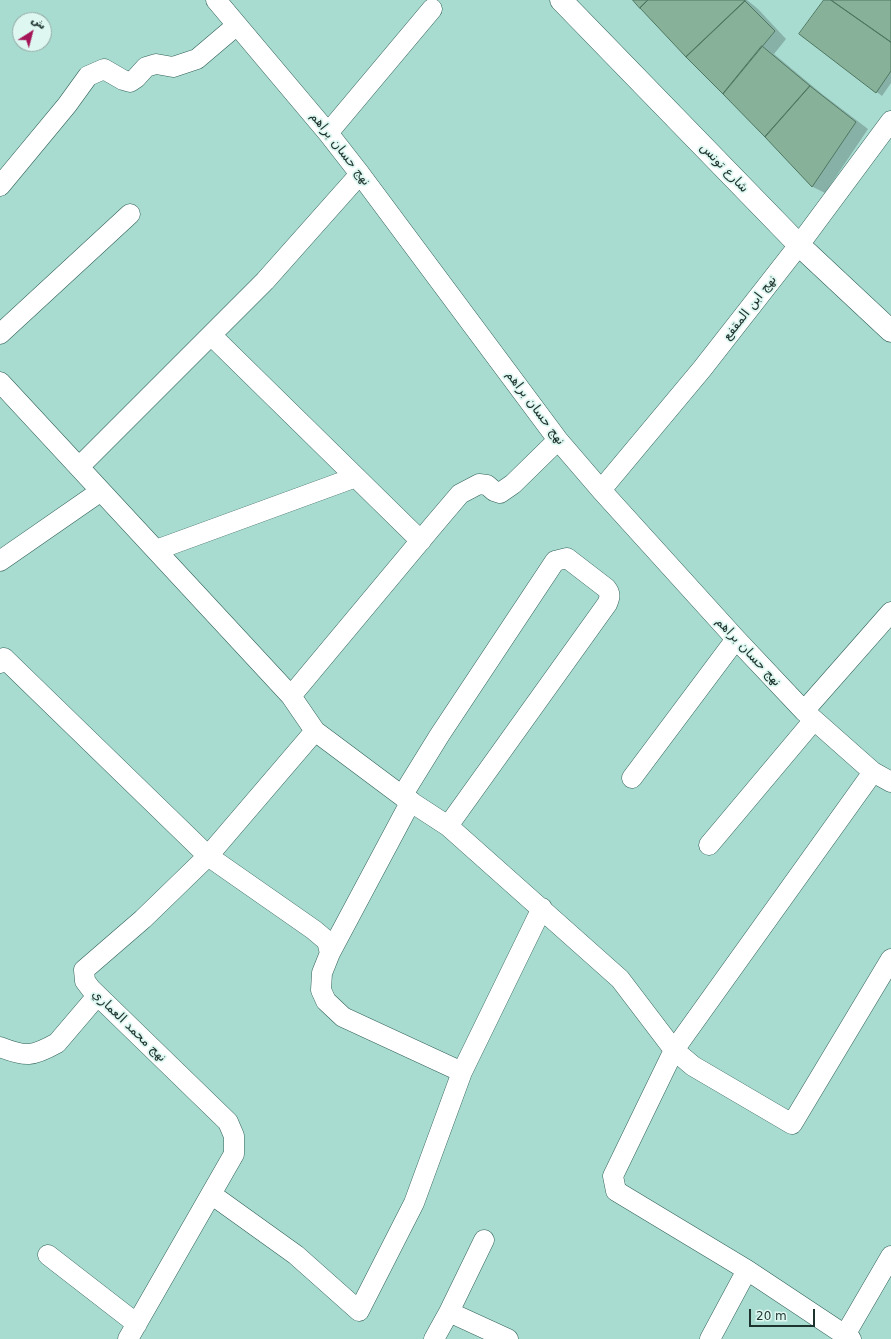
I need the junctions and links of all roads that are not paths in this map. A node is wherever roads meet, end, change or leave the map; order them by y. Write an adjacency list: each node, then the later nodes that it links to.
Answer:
1 (216, 0): 4 (street, نهج حسان براهم)
2 (561, 0): 10 (main road, شارع تونس)
3 (432, 9): 6 (street)
4 (236, 25): 6 (street, نهج حسان براهم); 8 (street)
5 (891, 121): 10 (street, نهج ابن المقفع)
6 (328, 133): 7 (street, نهج حسان براهم)
7 (360, 174): 13 (street); 15 (street, نهج حسان براهم)
8 (0, 186)
9 (130, 214): 12 (street)
10 (799, 246): 11 (main road, شارع تونس); 18 (street, نهج ابن المقفع)
11 (891, 331)
12 (0, 334)
13 (211, 335): 16 (street); 17 (street)
14 (0, 382): 16 (street)
15 (558, 440): 18 (street, نهج حسان براهم); 20 (street)
16 (79, 467): 19 (street)
17 (356, 477): 20 (street); 21 (street)
18 (601, 490): 24 (street, نهج حسان براهم)
19 (101, 491): 21 (street); 22 (street)
20 (421, 540): 26 (street)
21 (156, 550): 26 (street)
22 (0, 561)
23 (891, 612): 27 (street)
24 (736, 639): 27 (street, نهج حسان براهم); 30 (street)
25 (1, 659): 35 (street)
26 (291, 696): 28 (street)
27 (809, 716): 29 (street, نهج حسان براهم); 34 (street)
28 (315, 730): 32 (street); 35 (street, نهج محمد العماري)
29 (873, 772): 31 (street, نهج حسان براهم); 41 (street)
30 (632, 778)
31 (891, 782)
32 (407, 799): 33 (street); 33 (street); 37 (street)
33 (448, 826): 36 (street)
34 (709, 845)
35 (208, 856): 37 (street); 39 (street, نهج محمد العماري)
36 (542, 908): 41 (street); 42 (street)
37 (330, 953): 42 (street)
38 (891, 959): 41 (street)
39 (98, 996): 40 (street); 43 (street, نهج محمد العماري)
40 (0, 1047)
41 (674, 1050): 47 (street)
42 (462, 1072): 43 (street)
43 (211, 1194): 49 (street, نهج محمد العماري)
44 (484, 1240): 48 (street)
45 (48, 1255): 49 (street)
46 (891, 1256): 50 (street)
47 (747, 1270): 50 (street); 53 (street)
48 (449, 1312): 51 (street); 52 (street)
49 (133, 1331)
50 (848, 1337)
51 (434, 1339)
52 (508, 1339)
53 (710, 1339)

